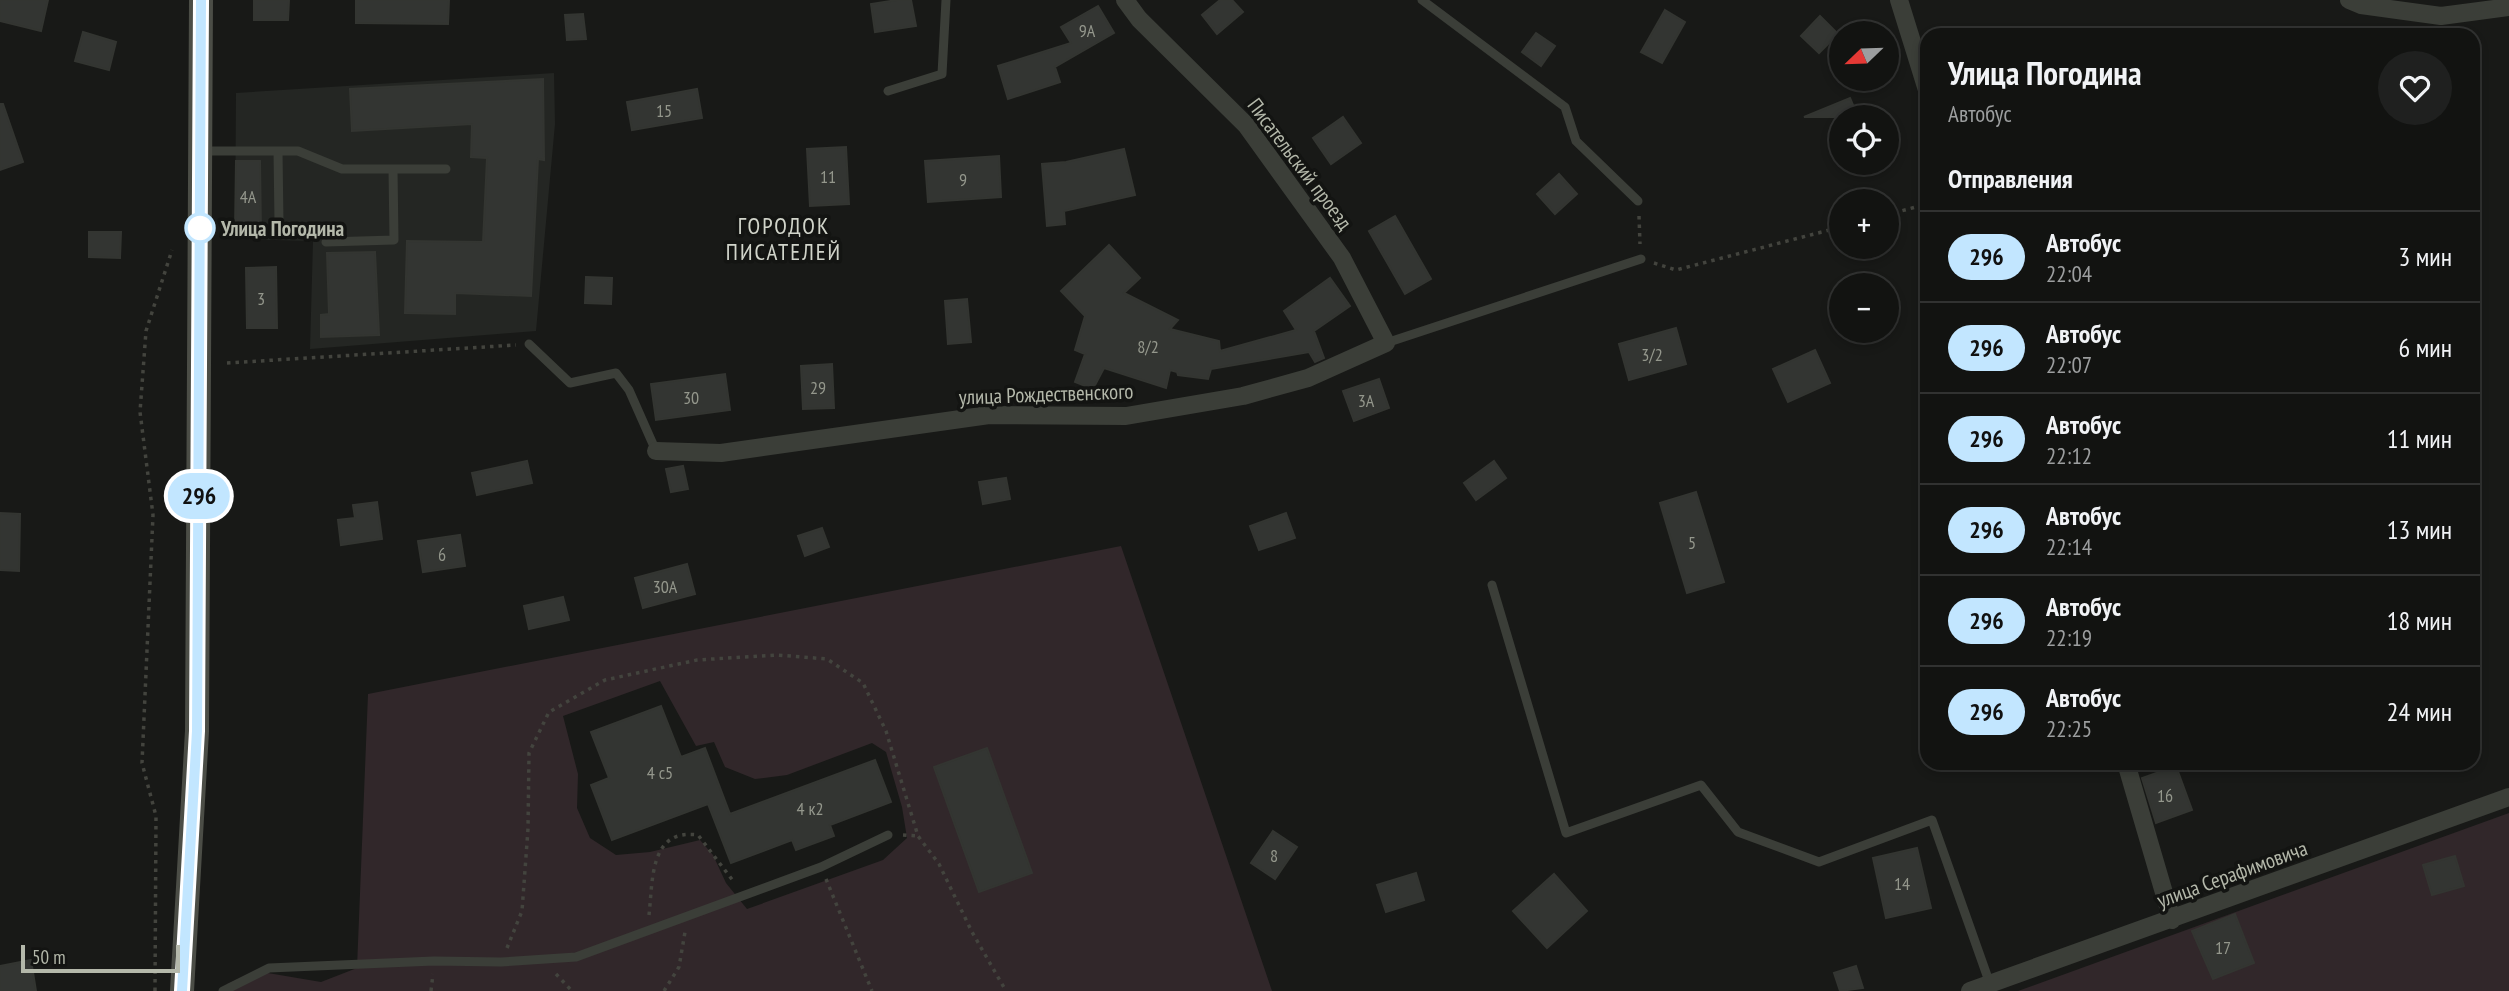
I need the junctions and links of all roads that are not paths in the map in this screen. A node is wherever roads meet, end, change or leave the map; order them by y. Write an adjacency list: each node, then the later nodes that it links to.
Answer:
1 (201, 0): 10 (main road)
2 (946, 0): 9 (lane)
3 (1125, 0): 18 (street, Писательский проезд)
4 (1422, 0): 14 (lane)
5 (1899, 0): 8 (street)
6 (2349, 0): 7 (street)
7 (2509, 7)
8 (1920, 68)
9 (888, 91)
10 (200, 151): 11 (lane); 27 (main road)
11 (278, 151): 12 (lane); 15 (lane)
12 (393, 169): 13 (lane); 16 (lane)
13 (446, 169)
14 (1638, 201)
15 (279, 223)
16 (326, 242)
17 (1641, 259): 18 (lane)
18 (1386, 343): 20 (street, улица Рождественского)
19 (529, 344): 20 (lane)
20 (656, 451)
21 (1492, 585): 26 (lane)
22 (2128, 770): 25 (street)
23 (2509, 797): 25 (street, улица Серафимовича)
24 (888, 835): 28 (lane)
25 (2172, 920): 26 (street, улица Серафимовича)
26 (1990, 984): 29 (street, улица Серафимовича)
27 (182, 991)
28 (223, 991)
29 (1970, 991)

